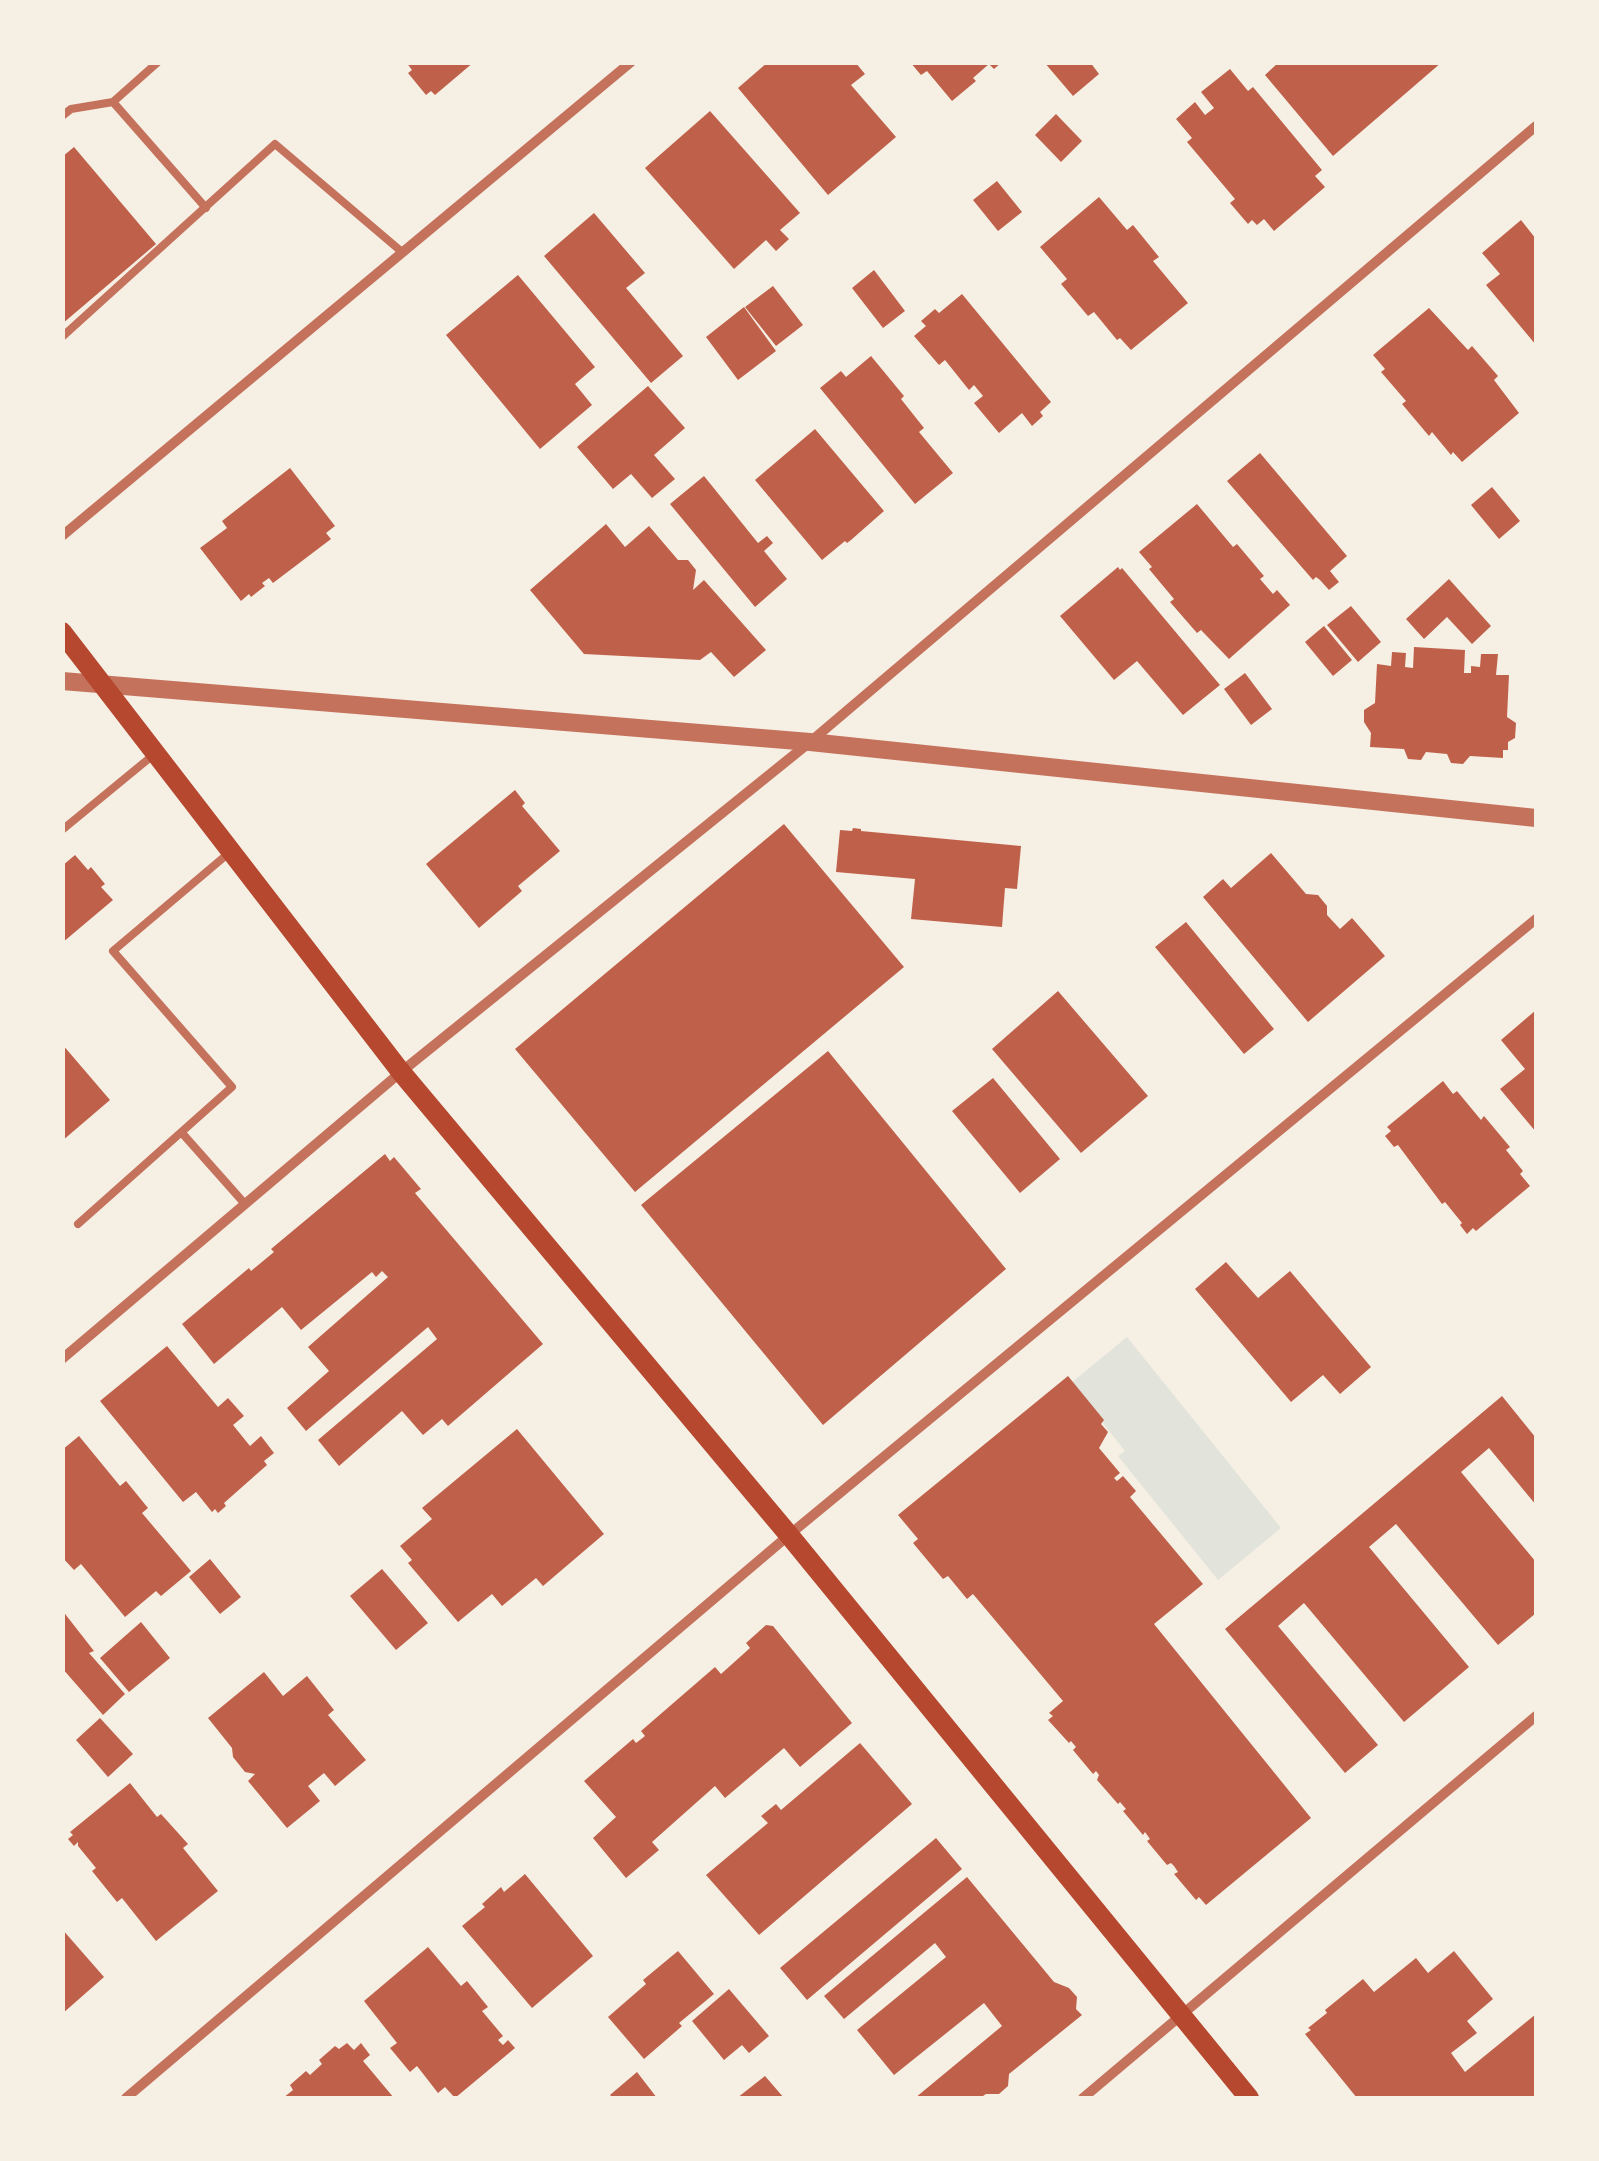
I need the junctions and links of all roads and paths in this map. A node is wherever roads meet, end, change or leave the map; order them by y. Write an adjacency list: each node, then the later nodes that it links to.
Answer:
1 (158, 62): 3 (lane)
2 (631, 62): 7 (street)
3 (113, 102): 4 (lane); 6 (lane)
4 (62, 116)
5 (1536, 126): 13 (street)
6 (206, 208): 7 (lane); 8 (lane)
7 (402, 252): 9 (street)
8 (62, 337)
9 (62, 536)
10 (62, 632): 12 (main road)
11 (62, 681): 12 (street)
12 (103, 685): 13 (street); 14 (main road)
13 (810, 742): 15 (street); 19 (street)
14 (156, 753): 16 (lane); 17 (main road)
15 (1536, 818)
16 (62, 830)
17 (231, 851): 19 (main road); 20 (lane)
18 (1536, 919): 24 (street)
19 (401, 1072): 21 (street); 24 (main road)
20 (182, 1133): 21 (lane); 22 (lane)
21 (245, 1204): 23 (street)
22 (78, 1224)
23 (62, 1359)
24 (789, 1534): 26 (main road); 27 (street)
25 (1536, 1716): 26 (street)
26 (1181, 2017): 28 (street); 29 (main road)
27 (126, 2098)
28 (1083, 2098)
29 (1249, 2098)

